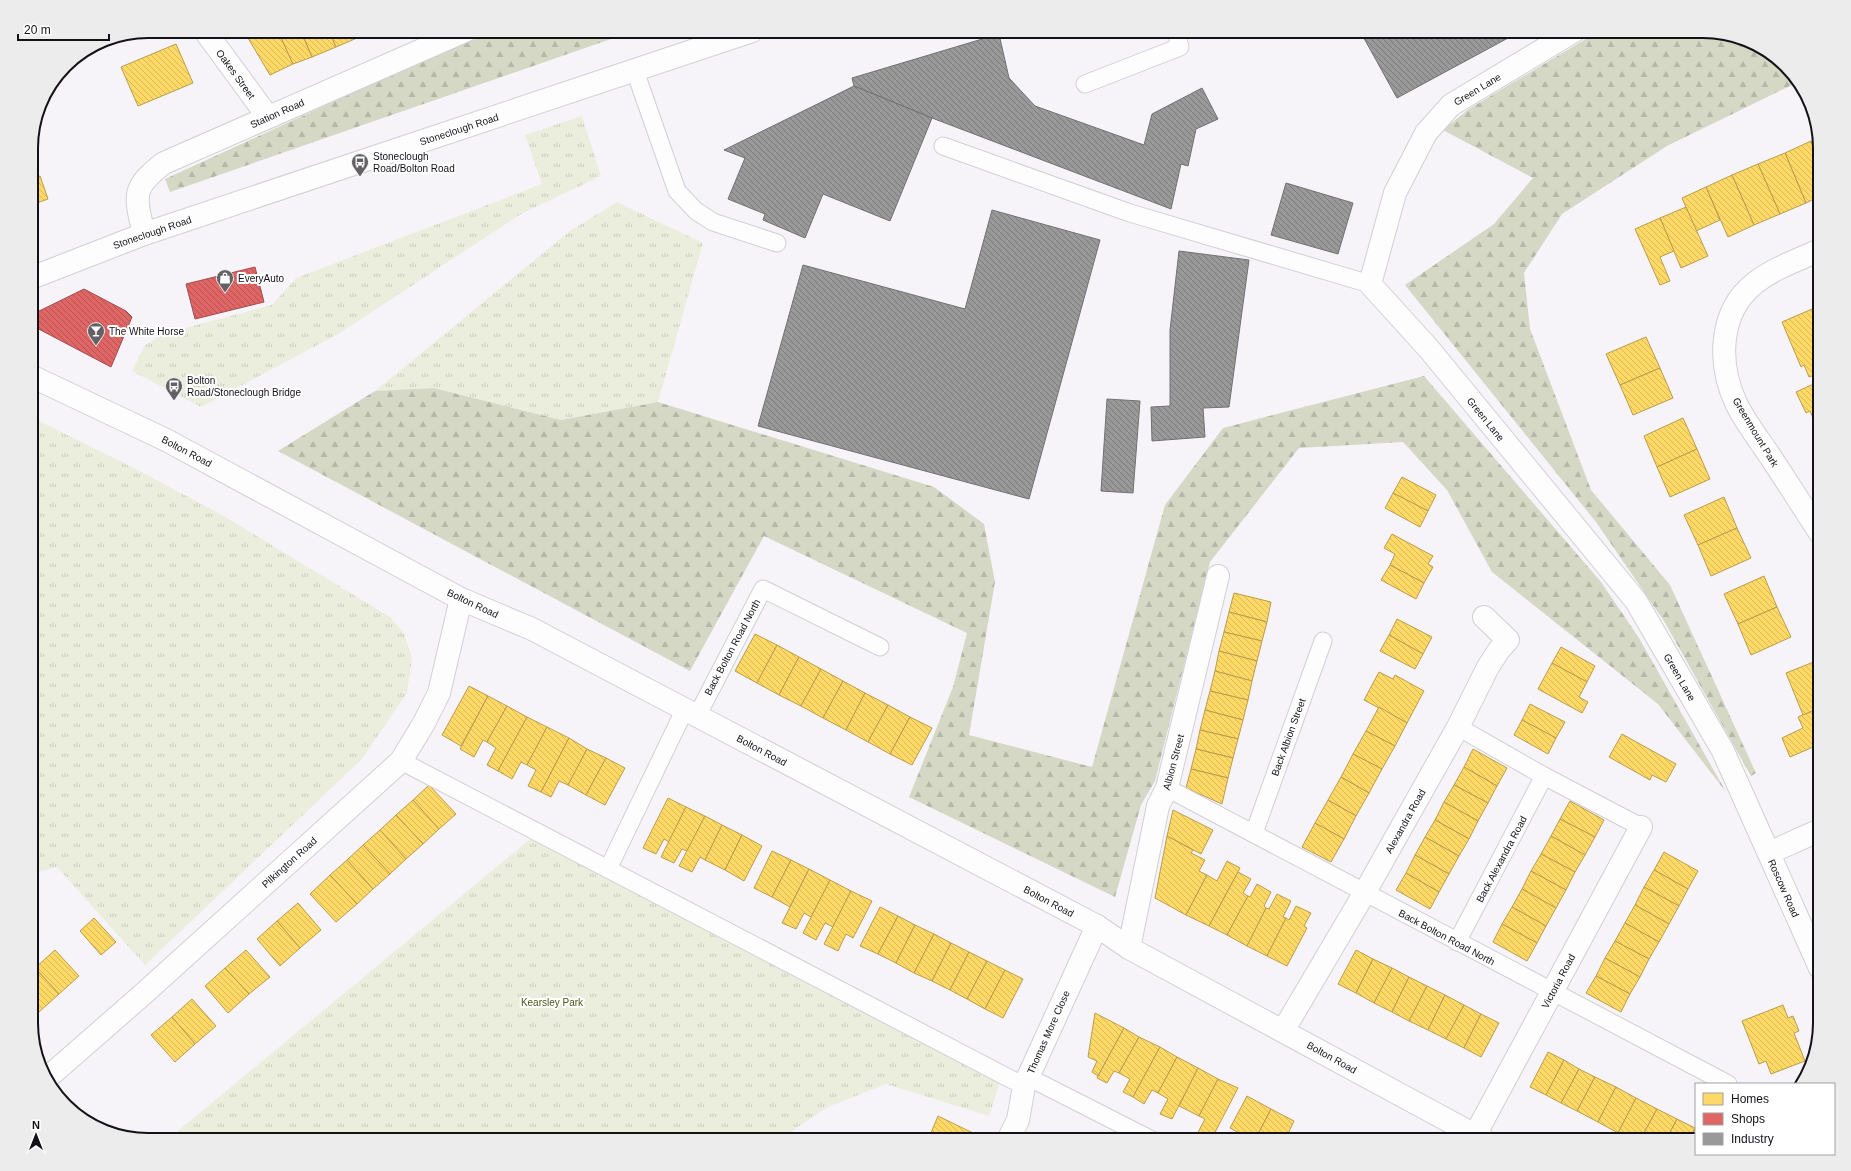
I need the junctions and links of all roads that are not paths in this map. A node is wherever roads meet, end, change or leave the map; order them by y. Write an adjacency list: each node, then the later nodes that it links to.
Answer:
1 (210, 38): 8 (street, Oakes Street)
2 (449, 38): 8 (street, Station Road)
3 (731, 38): 6 (street, Stoneclough Road)
4 (1178, 38): 7 (lane)
5 (1562, 38): 14 (street, Green Lane)
6 (635, 70): 10 (street, Stoneclough Road); 11 (lane)
7 (1085, 84)
8 (268, 117): 10 (street, Station Road)
9 (943, 146): 14 (lane)
10 (144, 234): 13 (street, Stoneclough Road)
11 (777, 243)
12 (1813, 253): 16 (street, Greenmount Park)
13 (38, 275)
14 (1370, 284): 30 (street, Green Lane)
15 (38, 379): 18 (street, Bolton Road)
16 (1813, 522)
17 (1218, 576): 26 (street, Albion Street)
18 (461, 599): 22 (street, Bolton Road); 24 (street, Pilkington Road)
19 (1484, 616): 23 (street, Alexandra Road)
20 (1323, 641): 28 (lane, Back Albion Street)
21 (880, 647): 22 (lane, Back Bolton Road North)
22 (691, 713): 31 (lane); 33 (street, Bolton Road)
23 (1458, 727): 25 (lane); 32 (street, Alexandra Road)
24 (401, 761): 31 (lane); 39 (street, Pilkington Road)
25 (1544, 776): 27 (lane); 34 (lane, Back Alexandra Road)
26 (1167, 788): 28 (lane, Back Bolton Road North); 35 (street, Albion Street)
27 (1641, 827): 37 (street, Victoria Road)
28 (1254, 833): 32 (lane, Back Bolton Road North)
29 (1813, 833): 30 (street)
30 (1768, 853): 36 (street, Roscow Road)
31 (608, 869): 40 (lane)
32 (1365, 892): 34 (lane, Back Bolton Road North); 38 (street, Alexandra Road)
33 (1097, 926): 35 (street, Bolton Road); 40 (street, Thomas More Close)
34 (1457, 942): 37 (lane, Back Bolton Road North)
35 (1129, 948): 38 (street, Bolton Road)
36 (1813, 953)
37 (1552, 992): 41 (lane, Back Bolton Road North); 45 (street, Victoria Road)
38 (1283, 1031): 44 (street, Bolton Road)
39 (51, 1075)
40 (1026, 1082): 42 (street, Thomas More Close); 43 (lane)
41 (1726, 1083)
42 (1012, 1133)
43 (1137, 1133)
44 (1470, 1133)
45 (1482, 1133)

